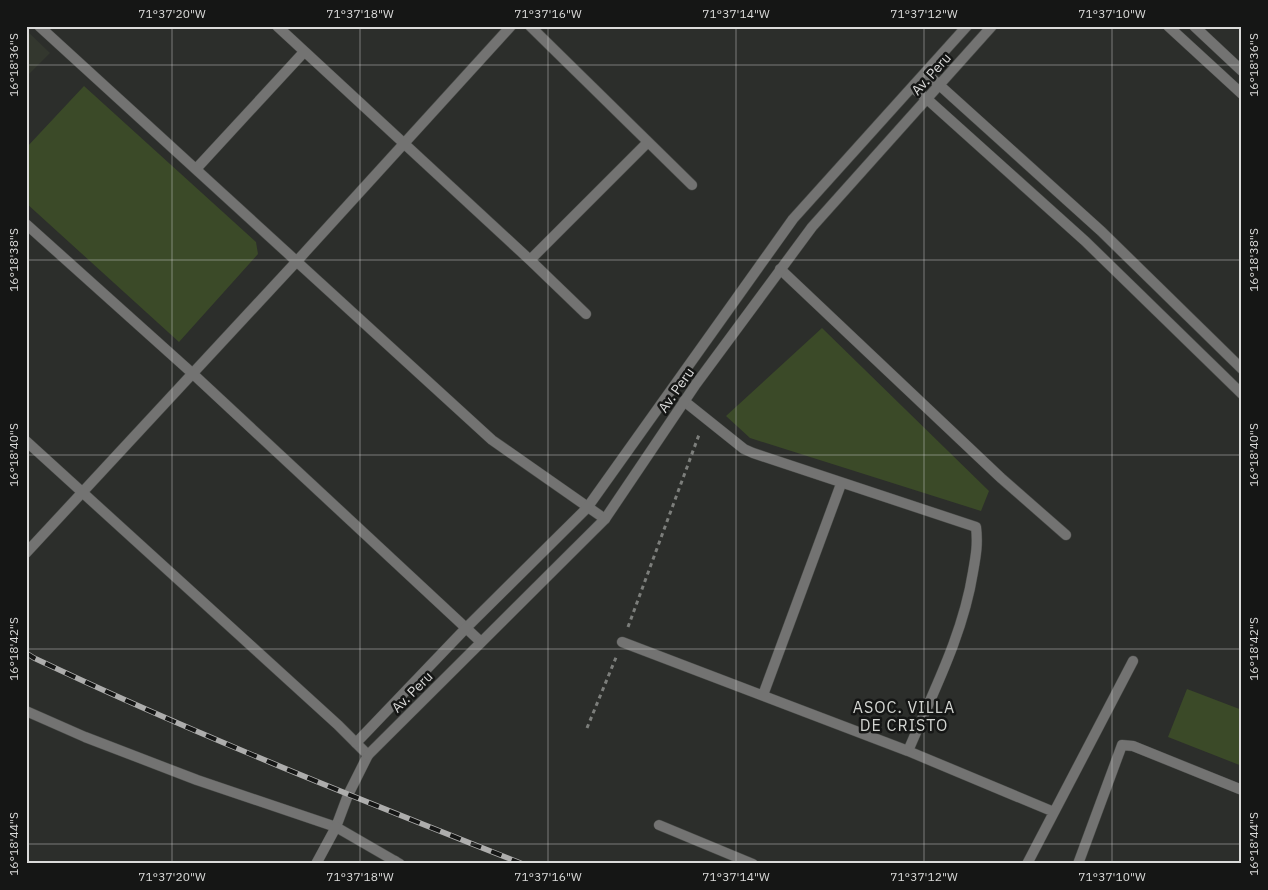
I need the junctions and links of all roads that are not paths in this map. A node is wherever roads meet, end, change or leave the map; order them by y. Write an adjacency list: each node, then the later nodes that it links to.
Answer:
1 (39, 26): 18 (street)
2 (277, 26): 9 (street)
3 (511, 26): 17 (street)
4 (530, 26): 16 (street)
5 (967, 26): 11 (street)
6 (992, 26): 12 (street, Av. Peru)
7 (1168, 26): 14 (street)
8 (1194, 26): 10 (street)
9 (304, 52): 17 (street); 18 (street)
10 (1242, 71)
11 (926, 73): 12 (street); 13 (street)
12 (939, 85): 15 (street, Av. Peru); 25 (street)
13 (913, 88): 15 (street); 32 (street)
14 (1242, 94)
15 (927, 99): 23 (street, Av. Peru); 27 (street)
16 (647, 143): 19 (street); 21 (street)
17 (403, 144): 21 (street); 22 (street)
18 (196, 169): 22 (street)
19 (692, 185)
20 (26, 224): 26 (street)
21 (530, 260): 24 (street)
22 (297, 261): 26 (street); 32 (street)
23 (780, 270): 28 (street, Av. Peru); 34 (street)
24 (586, 314)
25 (1242, 370)
26 (192, 373): 31 (street); 36 (street)
27 (1242, 394)
28 (684, 401): 30 (street); 33 (street, Av. Peru)
29 (26, 441): 31 (street)
30 (841, 484): 40 (street); 43 (street)
31 (82, 492): 35 (street); 42 (street)
32 (587, 508): 33 (street); 36 (street)
33 (605, 519): 37 (street, Av. Peru)
34 (1066, 535)
35 (26, 553)
36 (466, 628): 37 (street); 42 (street)
37 (481, 642): 44 (street, Av. Peru)
38 (622, 642): 40 (street)
39 (1132, 661): 46 (street)
40 (763, 695): 43 (street)
41 (26, 711): 48 (street)
42 (356, 743): 44 (street)
43 (908, 751): 46 (street)
44 (368, 755): 48 (street, Av. Peru)
45 (1242, 790): 53 (street)
46 (1054, 812): 52 (street)
47 (659, 825): 51 (street)
48 (336, 827): 49 (street); 50 (street, Av. Peru)
49 (396, 863)
50 (316, 864)
51 (753, 864)
52 (1027, 864)
53 (1078, 864)

